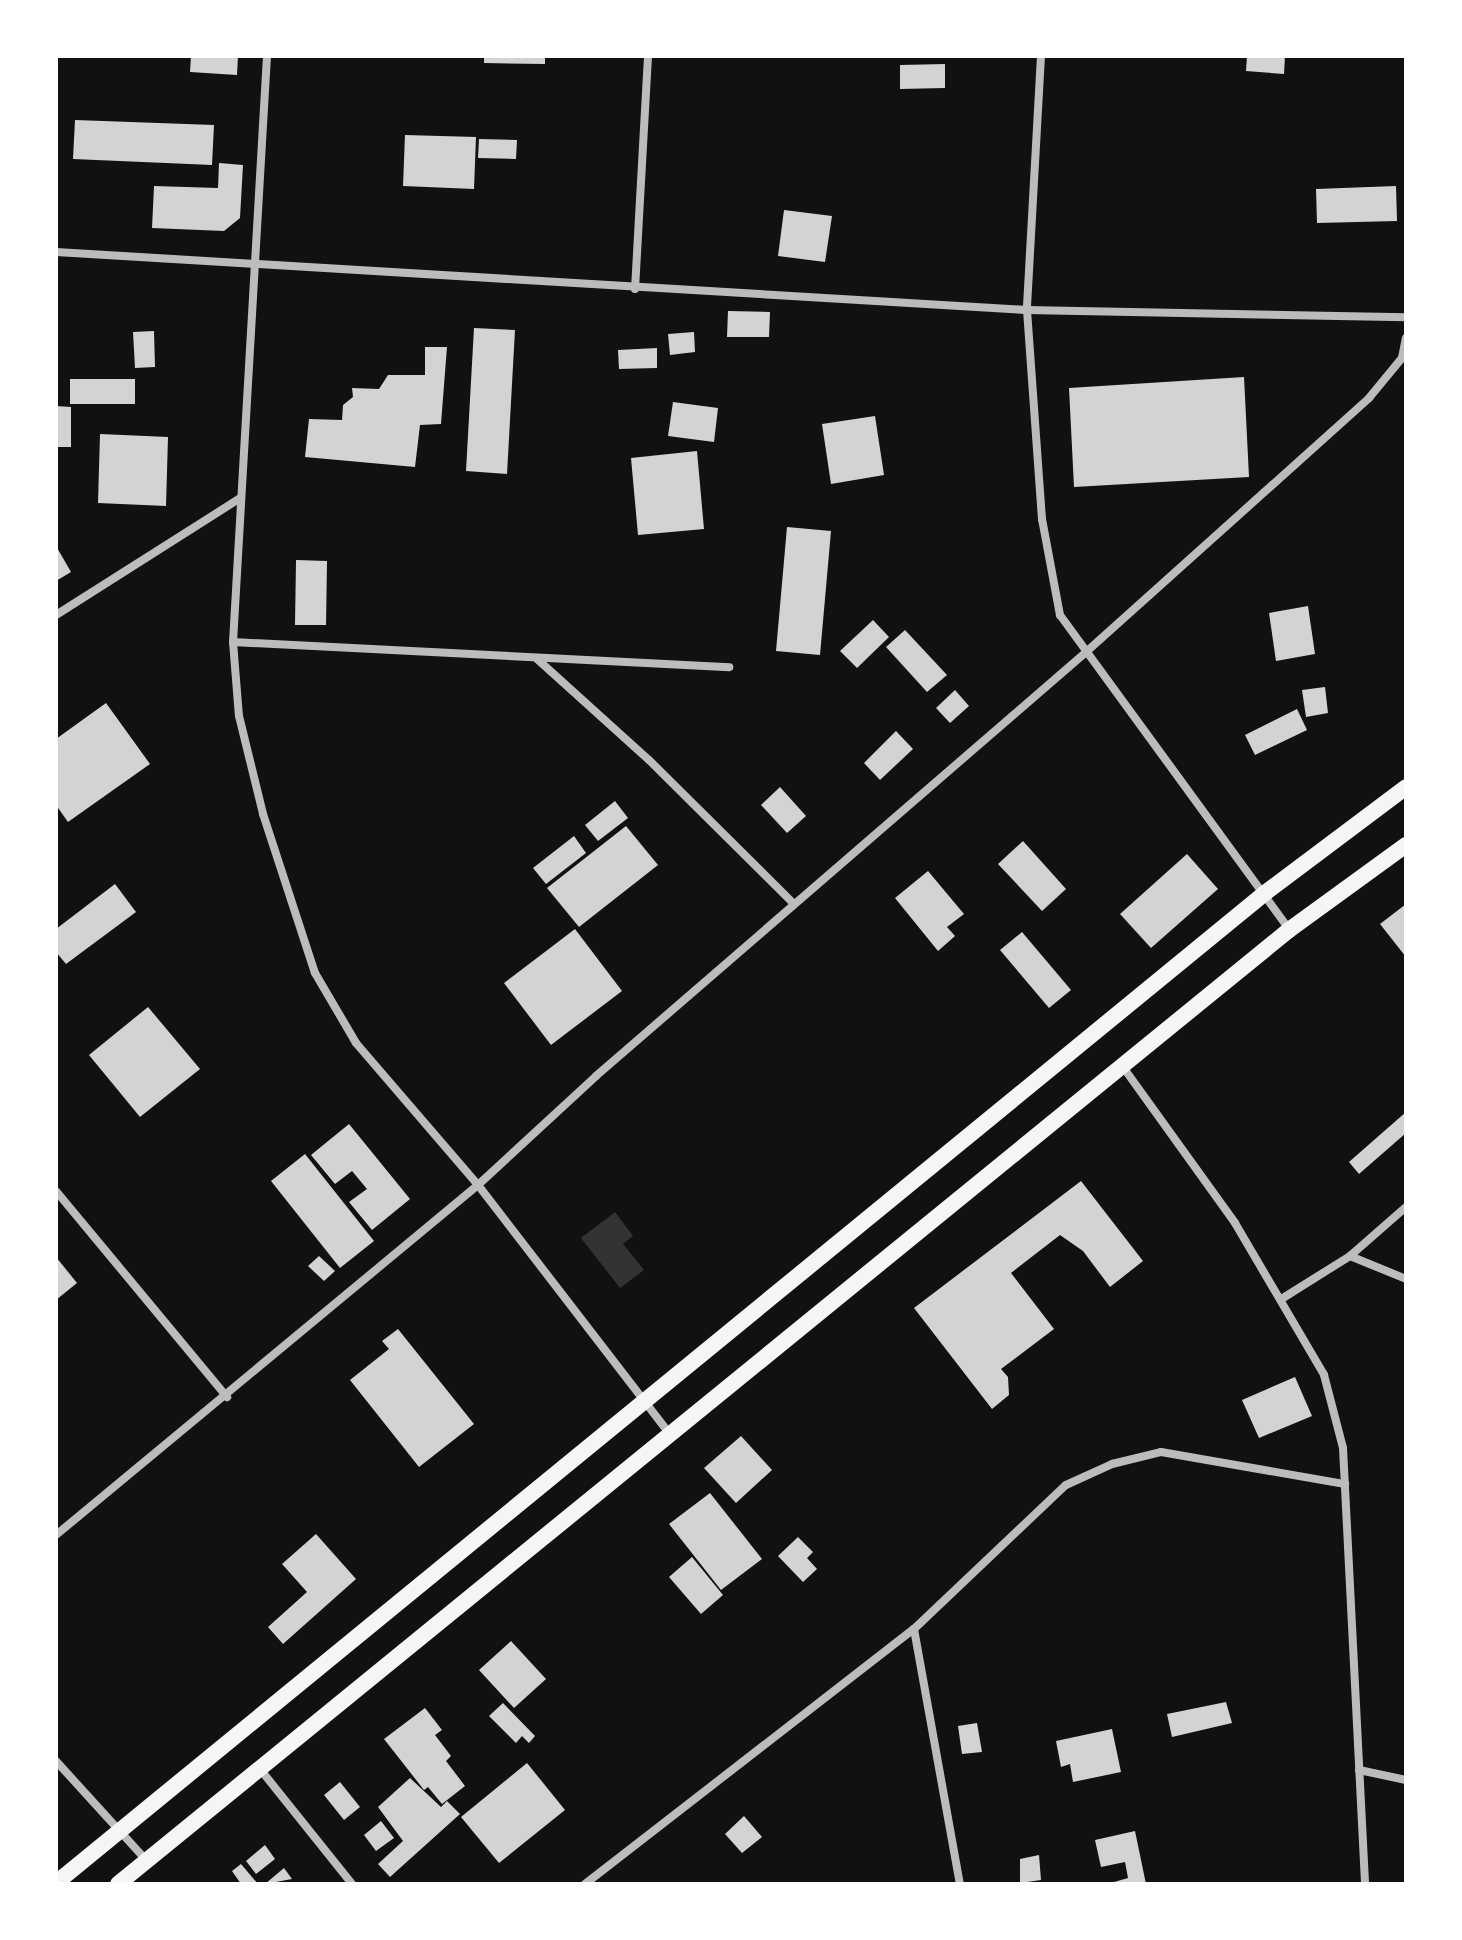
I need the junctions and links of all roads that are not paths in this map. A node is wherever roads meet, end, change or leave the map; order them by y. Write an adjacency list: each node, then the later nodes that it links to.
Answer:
1 (267, 56): 5 (street)
2 (648, 56): 6 (street)
3 (1041, 56): 7 (street)
4 (56, 252): 5 (street)
5 (255, 267): 6 (street); 10 (street)
6 (635, 289): 7 (street)
7 (1027, 310): 8 (street); 13 (street)
8 (1406, 317)
9 (1406, 338): 13 (street)
10 (239, 499): 11 (street); 12 (street)
11 (56, 615)
12 (233, 642): 14 (street); 22 (street)
13 (1085, 653): 18 (street); 19 (street)
14 (535, 657): 15 (street); 19 (street)
15 (729, 667)
16 (1406, 787): 18 (main road)
17 (1406, 845): 20 (main road)
18 (1265, 893): 20 (street); 29 (main road)
19 (794, 904): 22 (street)
20 (1289, 930): 21 (main road)
21 (1123, 1067): 27 (street); 30 (main road)
22 (478, 1185): 28 (street); 29 (street)
23 (56, 1191): 28 (street)
24 (1406, 1207): 25 (street)
25 (1350, 1256): 26 (street); 27 (street)
26 (1406, 1279)
27 (1283, 1298): 31 (street)
28 (227, 1397): 32 (street)
29 (643, 1399): 30 (street); 38 (main road)
30 (668, 1432): 35 (main road)
31 (1345, 1484): 33 (street); 36 (street)
32 (56, 1535)
33 (914, 1629): 43 (street); 44 (street)
34 (56, 1761): 38 (street)
35 (260, 1769): 39 (main road); 42 (street)
36 (1359, 1770): 37 (street); 45 (street)
37 (1406, 1780)
38 (117, 1832): 39 (street); 40 (main road)
39 (146, 1860): 41 (main road)
40 (56, 1883)
41 (118, 1884)
42 (352, 1884)
43 (585, 1884)
44 (960, 1884)
45 (1365, 1884)

